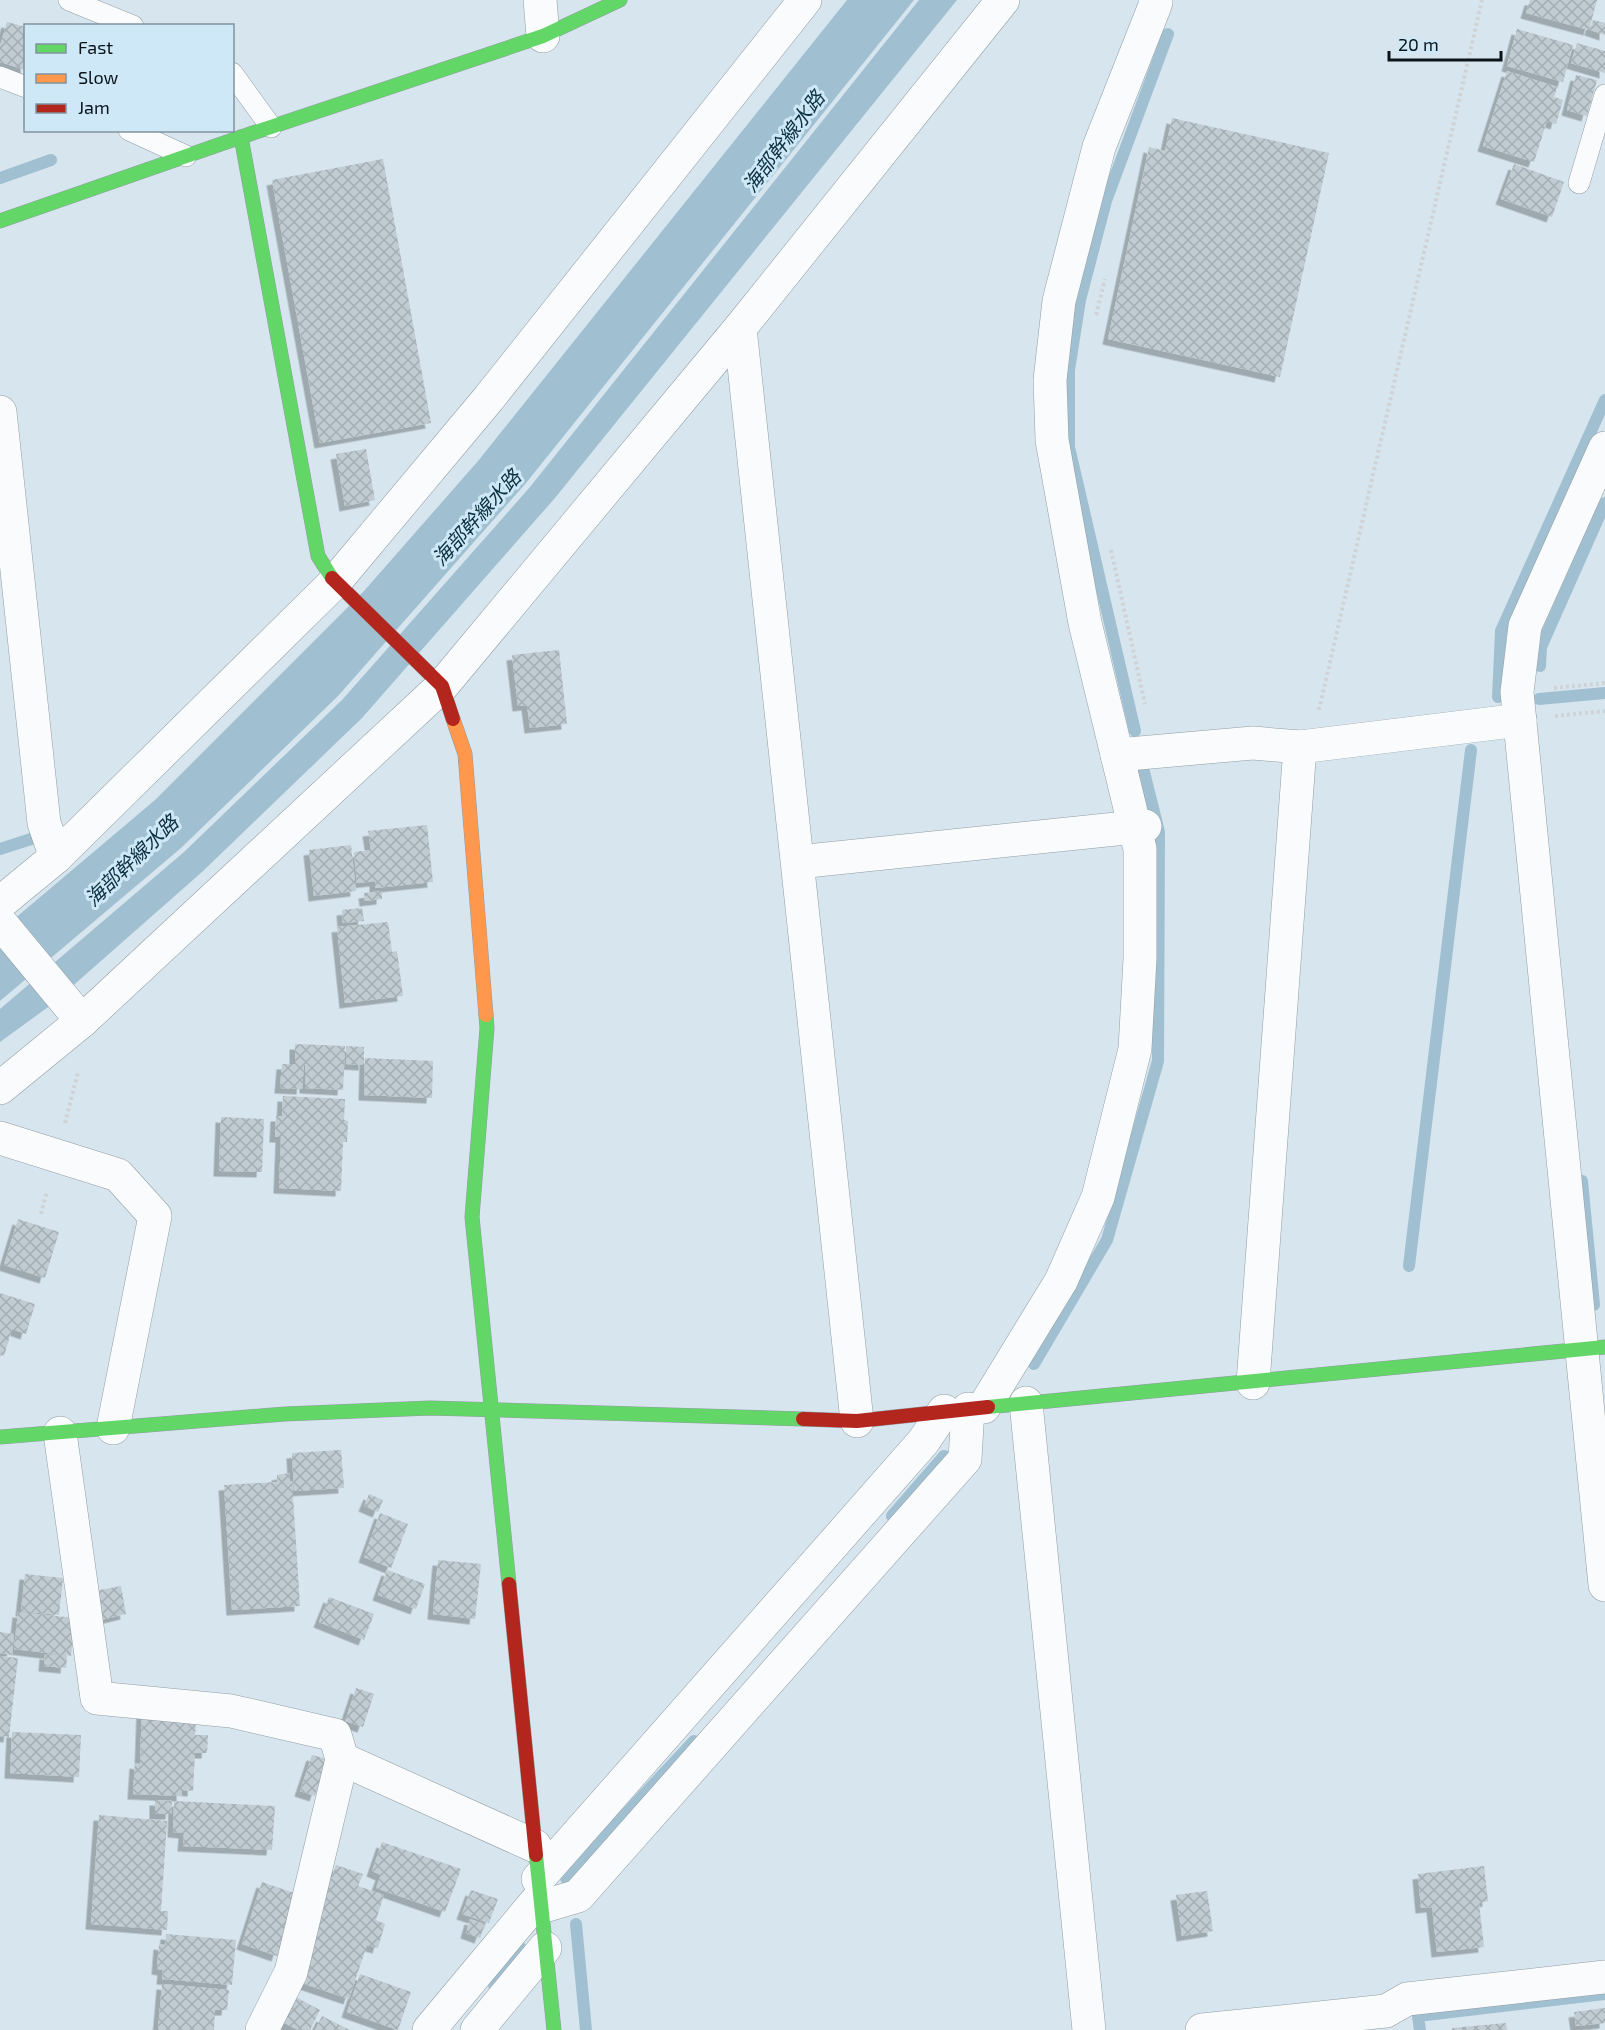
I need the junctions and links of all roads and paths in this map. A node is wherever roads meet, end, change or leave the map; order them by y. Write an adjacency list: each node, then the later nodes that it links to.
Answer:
1 (69, 0): 8 (lane)
2 (540, 0): 9 (street)
3 (620, 0): 9 (street)
4 (806, 0): 26 (street)
5 (1002, 0): 22 (street)
6 (1155, 0): 33 (street)
7 (1482, 0): 31 (path)
8 (128, 24)
9 (543, 36): 14 (street)
10 (234, 76): 14 (lane)
11 (0, 77): 12 (lane)
12 (24, 86)
13 (1605, 95): 18 (lane)
14 (271, 127): 16 (street)
15 (133, 132): 17 (lane)
16 (241, 137): 17 (street); 26 (street)
17 (186, 156): 19 (street)
18 (1579, 183)
19 (0, 221)
20 (1107, 271): 21 (path)
21 (1096, 317)
22 (740, 328): 27 (street); 36 (street)
23 (0, 412): 35 (street)
24 (1605, 448): 29 (street)
25 (1110, 543): 32 (path)
26 (343, 589): 27 (street); 35 (street)
27 (435, 679): 39 (street); 48 (street)
28 (1605, 683): 29 (path)
29 (1518, 706): 30 (path); 31 (street); 44 (street)
30 (1605, 711)
31 (1306, 747): 32 (street); 45 (street)
32 (1155, 751): 33 (street)
33 (1117, 755): 34 (street)
34 (1140, 827): 36 (street); 47 (street)
35 (56, 857): 37 (street)
36 (798, 862): 49 (street)
37 (0, 903)
38 (0, 922): 39 (street)
39 (79, 1017): 40 (street); 42 (path)
40 (0, 1088)
41 (0, 1138): 42 (street)
42 (56, 1156): 43 (path); 50 (street)
43 (41, 1214)
44 (1594, 1349): 45 (street); 53 (street)
45 (1253, 1383): 46 (street)
46 (1026, 1404): 47 (street); 63 (street)
47 (965, 1409): 49 (street); 56 (street); 56 (street)
48 (490, 1410): 49 (street); 50 (street); 55 (street)
49 (857, 1421)
50 (113, 1428): 51 (street)
51 (60, 1433): 52 (street); 54 (street)
52 (0, 1437)
53 (1605, 1585)
54 (342, 1759): 55 (street); 59 (street)
55 (535, 1846): 56 (street)
56 (540, 1894): 57 (street); 60 (street)
57 (545, 1948): 61 (street); 62 (street)
58 (1605, 1977): 64 (street)
59 (262, 2030)
60 (429, 2030)
61 (477, 2030)
62 (554, 2030)
63 (1089, 2030)
64 (1202, 2030)

